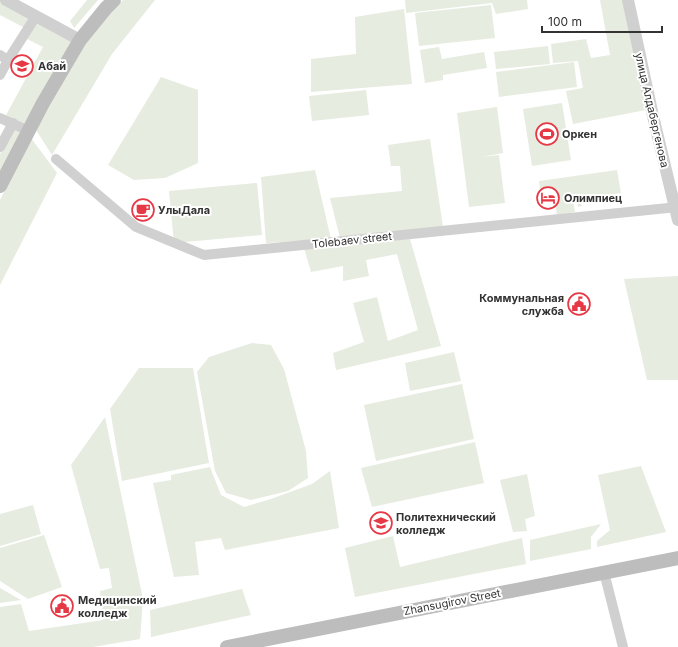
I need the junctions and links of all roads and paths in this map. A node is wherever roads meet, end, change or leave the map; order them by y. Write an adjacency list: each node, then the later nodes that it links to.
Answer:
1 (6, 0): 4 (street)
2 (114, 0): 5 (main road)
3 (628, 0): 14 (street, улица Алдабергенова)
4 (36, 16): 5 (street); 6 (street)
5 (80, 40): 10 (main road)
6 (4, 57): 7 (street)
7 (0, 75)
8 (0, 118): 9 (street)
9 (13, 124): 10 (street); 11 (street)
10 (29, 131): 13 (main road)
11 (0, 147)
12 (56, 159): 14 (street, Tolebaev street)
13 (0, 186)
14 (676, 207): 15 (street, улица Алдабергенова)
15 (678, 220)
16 (678, 558): 17 (main road, Zhansugirov Street)
17 (604, 572): 18 (main road, Zhansugirov Street); 19 (street)
18 (227, 647)
19 (623, 647)

